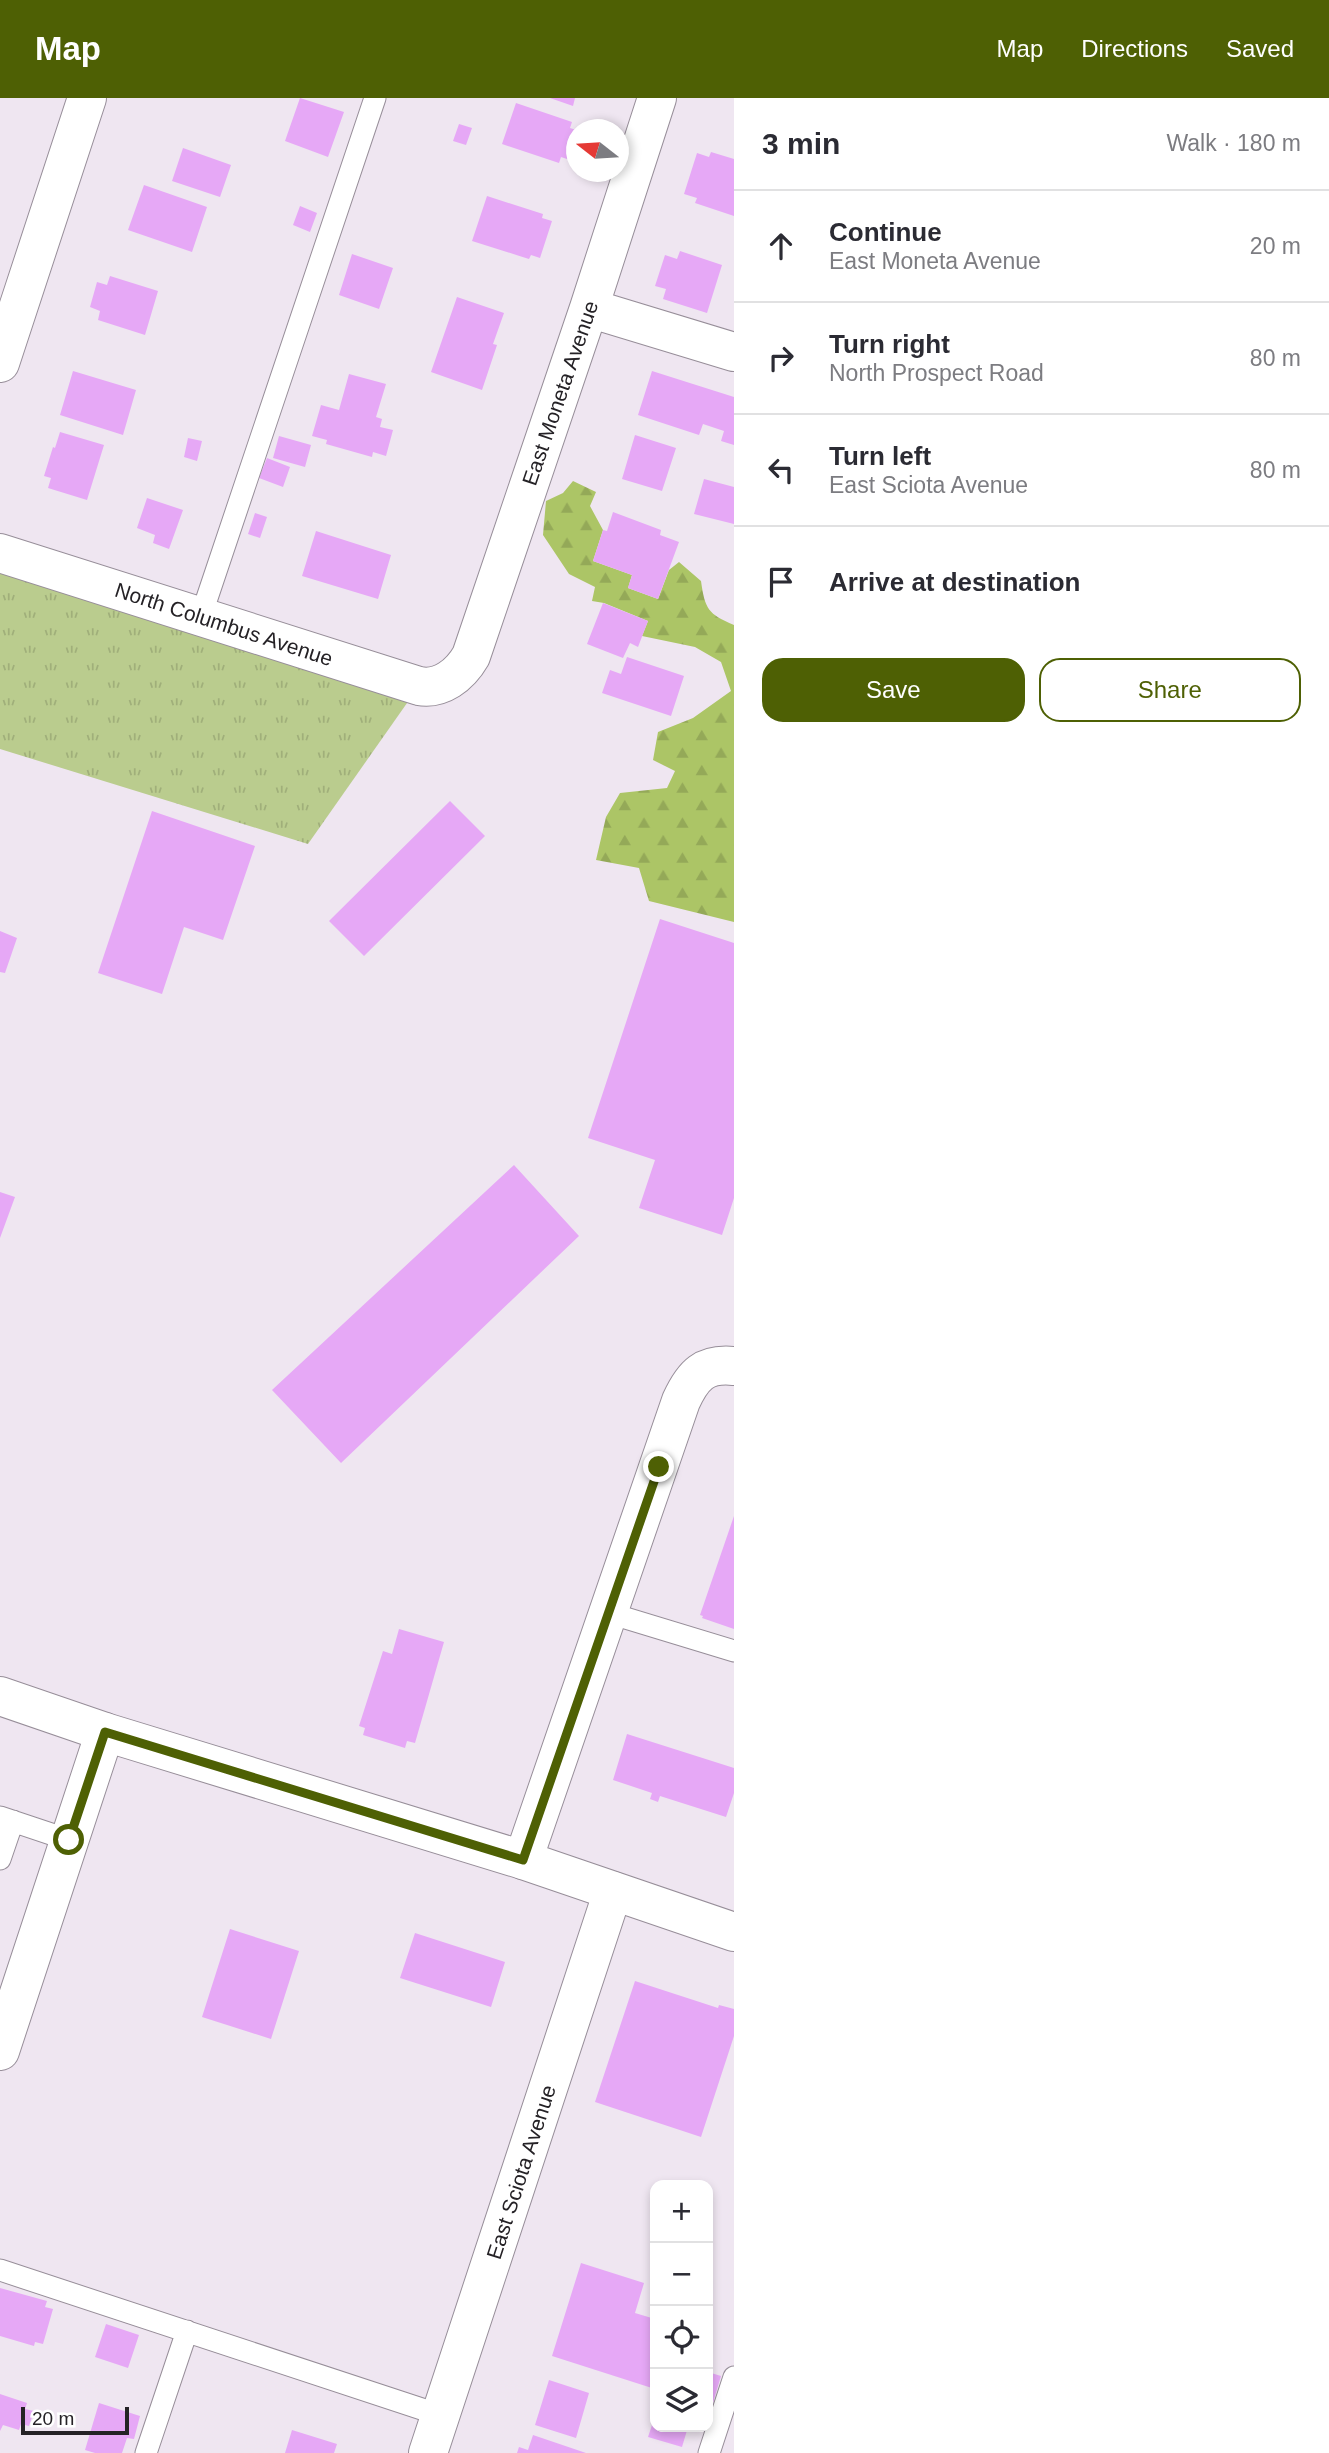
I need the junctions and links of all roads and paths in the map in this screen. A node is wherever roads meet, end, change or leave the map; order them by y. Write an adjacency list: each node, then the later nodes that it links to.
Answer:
1 (87, 98): 6 (street)
2 (375, 98): 8 (lane)
3 (657, 98): 4 (street, East Moneta Avenue)
4 (589, 308): 5 (street); 9 (street, East Moneta Avenue)
5 (734, 352)
6 (0, 363)
7 (0, 553): 8 (street, North Columbus Avenue)
8 (201, 616): 9 (street, North Columbus Avenue)
9 (449, 680)
10 (721, 1367): 11 (street)
11 (609, 1613): 12 (lane); 18 (street)
12 (734, 1651)
13 (0, 1696): 14 (street)
14 (105, 1732): 16 (street); 18 (street)
15 (6, 1819): 16 (lane); 17 (lane)
16 (69, 1840): 21 (street)
17 (0, 1859)
18 (523, 1860): 19 (street)
19 (613, 1891): 20 (street); 25 (street, East Sciota Avenue)
20 (734, 1932)
21 (0, 2051)
22 (0, 2270): 23 (lane)
23 (187, 2331): 25 (lane); 26 (lane)
24 (734, 2376): 28 (lane)
25 (440, 2415): 27 (street, East Sciota Avenue)
26 (146, 2453)
27 (428, 2453)
28 (709, 2453)

